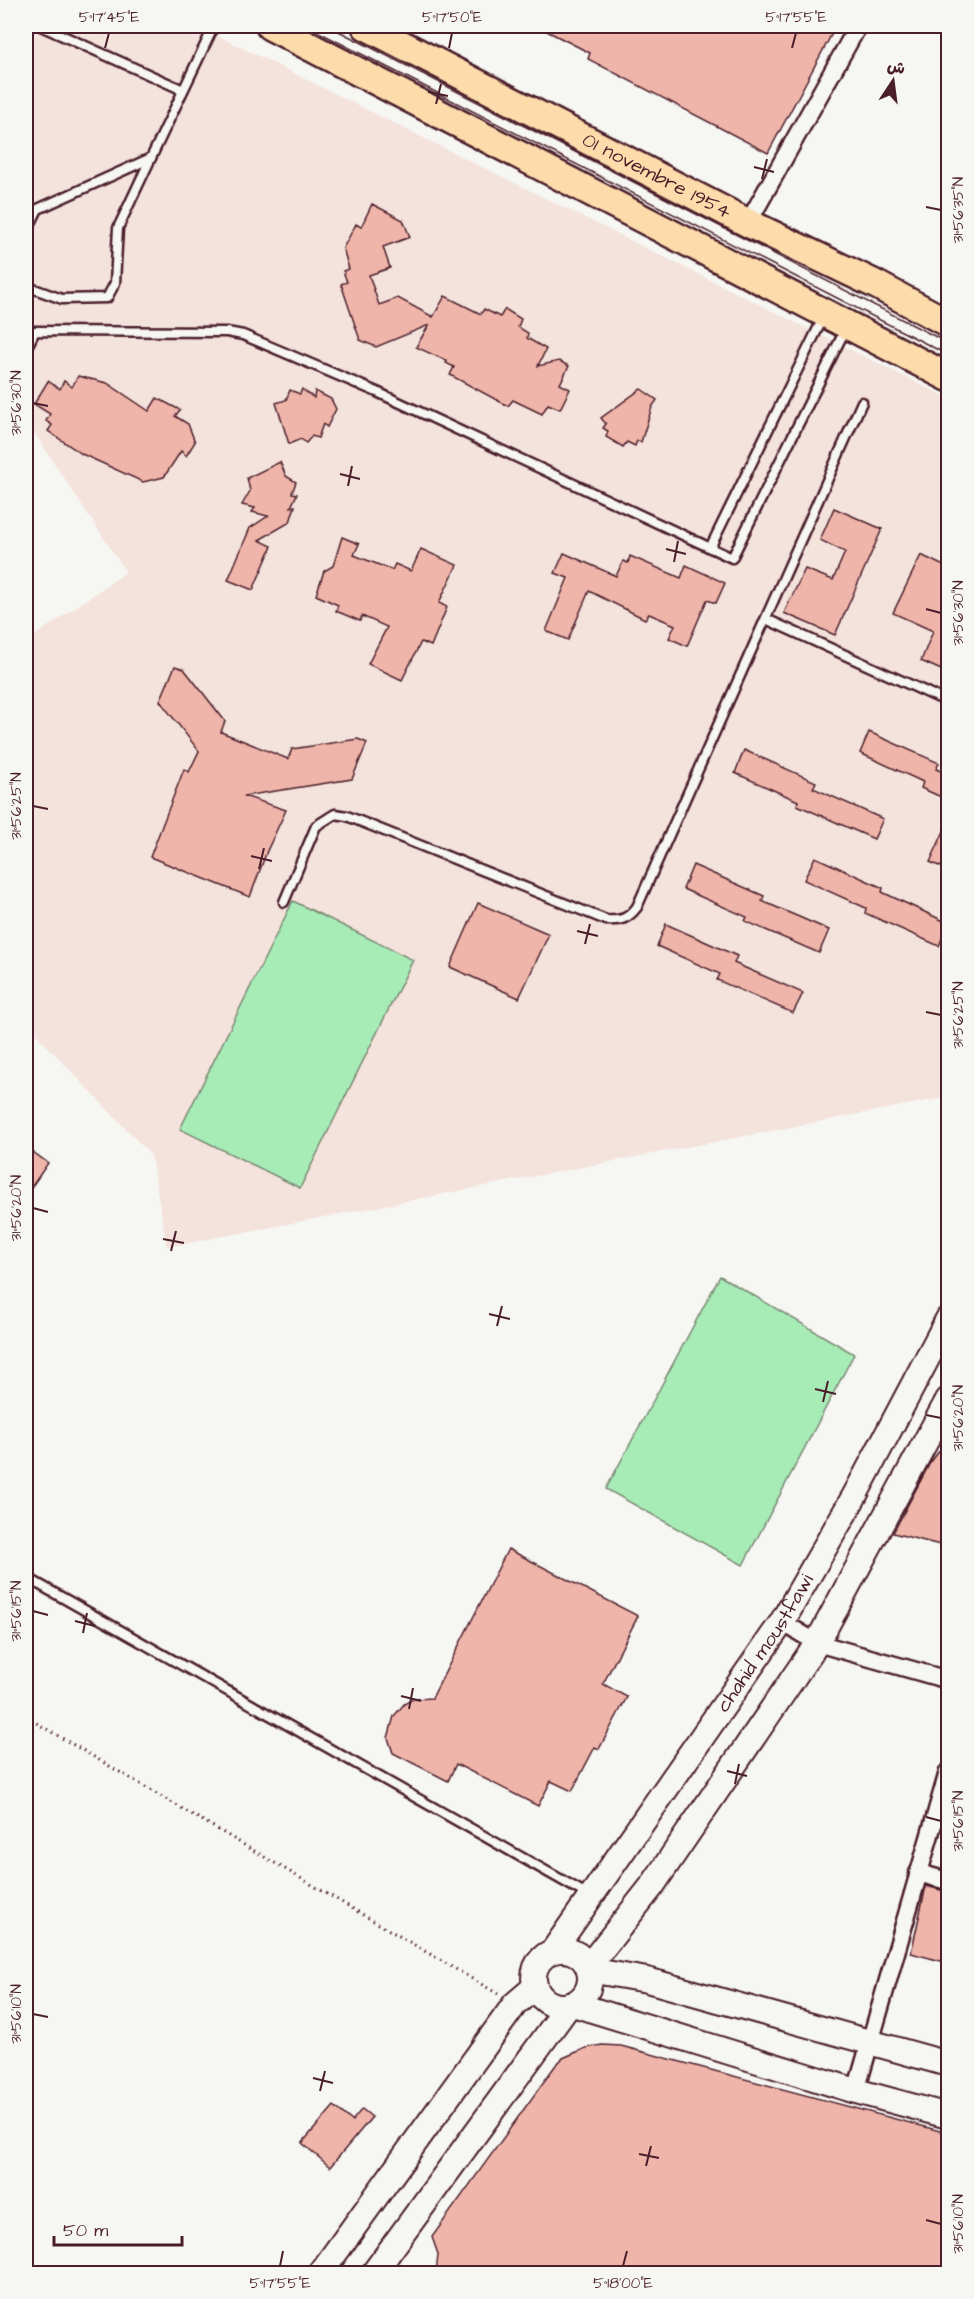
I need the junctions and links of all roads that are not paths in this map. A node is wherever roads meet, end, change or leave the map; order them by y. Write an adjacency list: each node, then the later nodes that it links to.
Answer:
1 (41, 26): 6 (lane)
2 (214, 26): 6 (lane)
3 (270, 26): 9 (main road)
4 (366, 26): 7 (main road, 01 novembre 1954)
5 (858, 26): 10 (street)
6 (183, 90): 8 (lane)
7 (588, 140): 9 (main road); 10 (main road, 01 novembre 1954)
8 (151, 158): 11 (lane); 12 (lane)
9 (568, 179): 13 (main road)
10 (748, 223): 14 (main road, 01 novembre 1954)
11 (26, 233)
12 (26, 286)
13 (837, 319): 16 (main road); 18 (lane); 18 (lane)
14 (948, 323)
15 (26, 349): 18 (lane)
16 (948, 377)
17 (862, 402): 19 (lane)
18 (710, 548)
19 (766, 619): 20 (lane); 21 (lane)
20 (948, 702)
21 (284, 902)
22 (948, 1320): 25 (main road, chahid moustfawi)
23 (948, 1400): 26 (main road, chahid moustfawi)
24 (26, 1577): 31 (lane)
25 (782, 1622): 26 (street); 31 (main road, chahid moustfawi)
26 (817, 1643): 27 (street); 33 (main road, chahid moustfawi)
27 (948, 1680)
28 (948, 1772): 29 (street)
29 (918, 1873): 30 (street); 36 (street)
30 (948, 1881)
31 (590, 1896): 32 (main road, chahid moustfawi)
32 (553, 1951): 33 (main road); 34 (main road)
33 (589, 1968): 35 (main road); 36 (main road)
34 (535, 1987): 35 (main road); 40 (main road)
35 (571, 2004): 38 (main road); 41 (main road)
36 (870, 2042): 37 (main road); 38 (street)
37 (948, 2064)
38 (856, 2091): 39 (main road)
39 (948, 2116)
40 (320, 2274)
41 (373, 2274)

